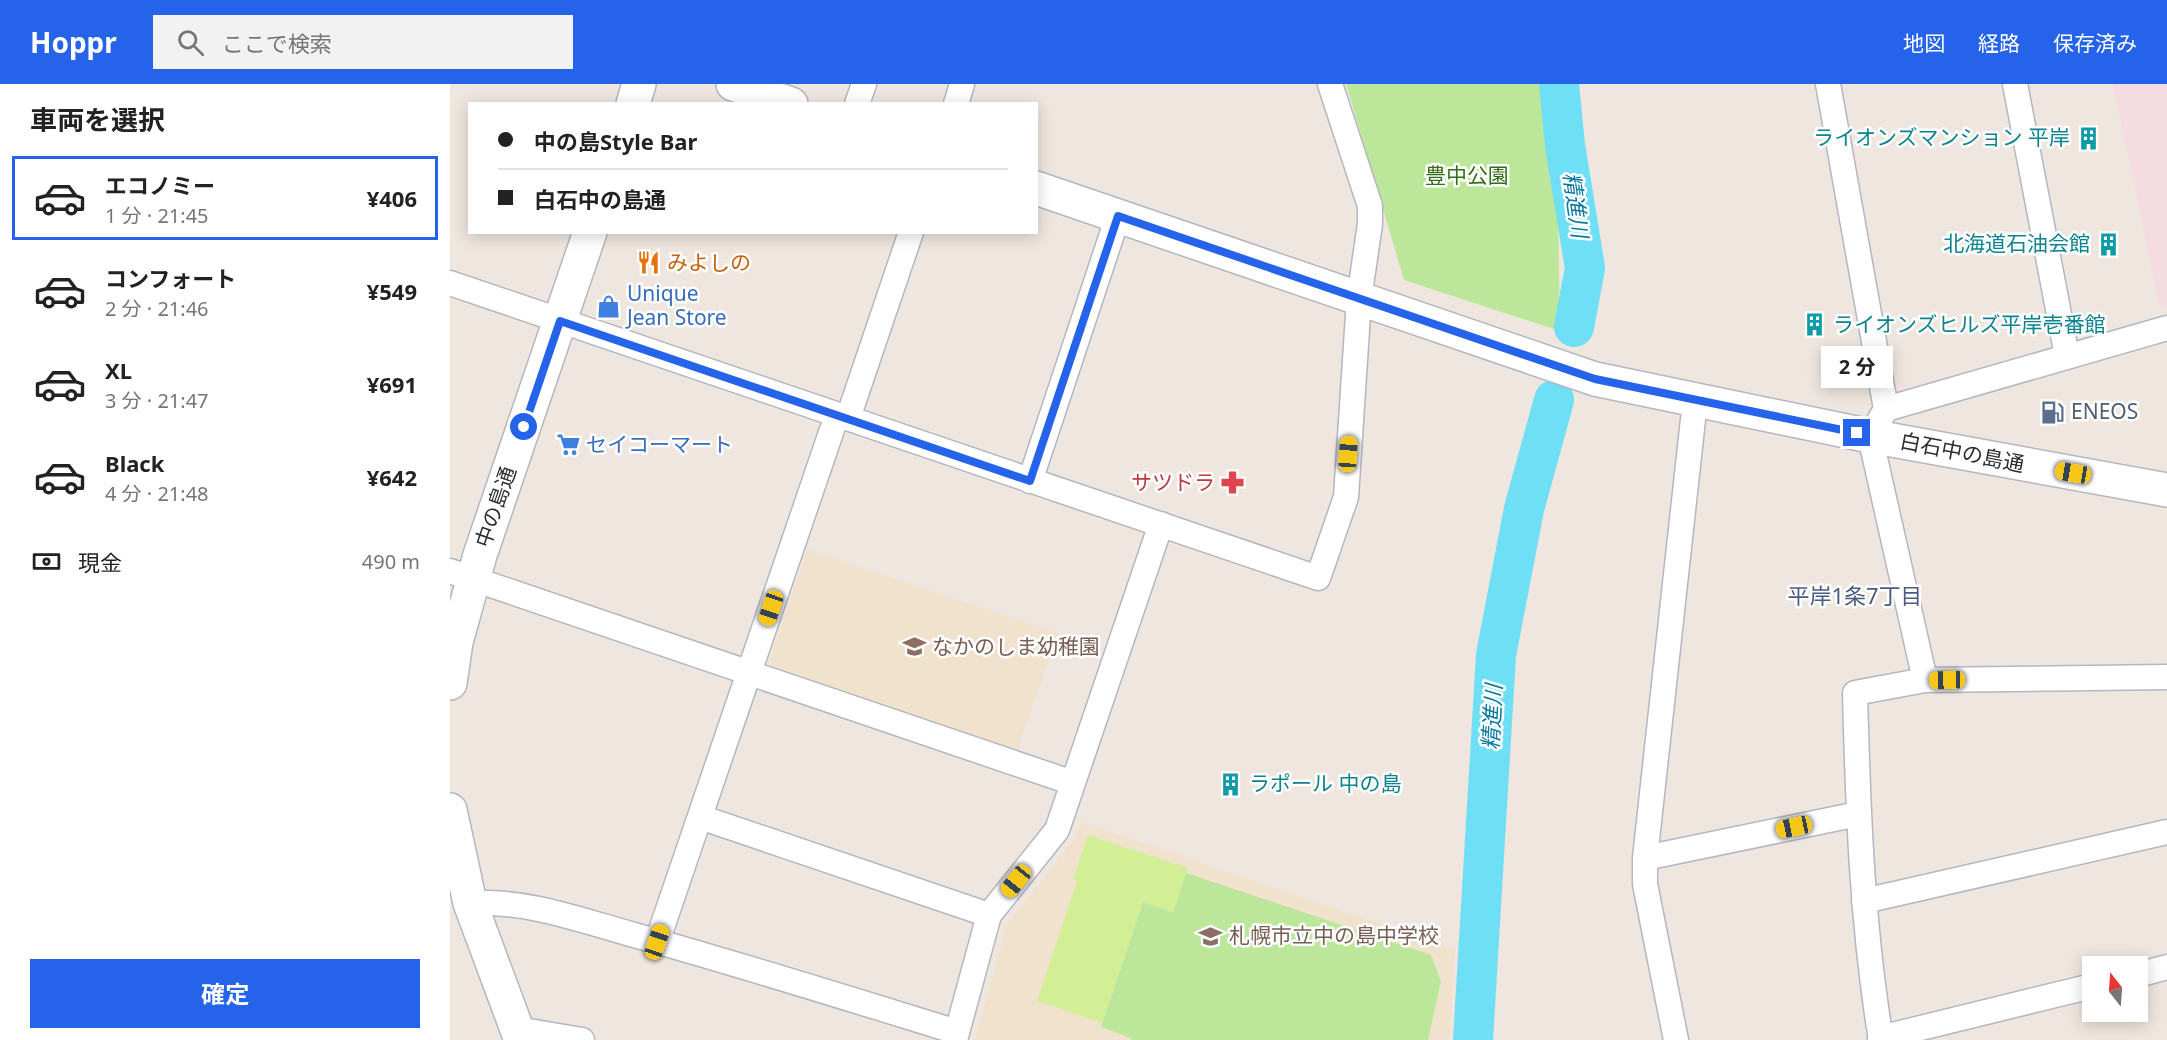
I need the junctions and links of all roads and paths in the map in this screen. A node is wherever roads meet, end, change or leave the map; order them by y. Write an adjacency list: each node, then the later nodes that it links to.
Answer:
1 (639, 84): 8 (street)
2 (733, 84): 9 (street)
3 (864, 84): 10 (street)
4 (962, 84): 11 (street)
5 (1330, 84): 17 (street)
6 (1828, 84): 23 (street)
7 (2015, 84): 20 (street)
8 (634, 102)
9 (784, 102)
10 (858, 102)
11 (957, 102)
12 (1038, 189): 13 (street, 白石中の島通)
13 (1118, 216): 17 (street, 白石中の島通); 24 (street)
14 (589, 234): 18 (street, 中の島通)
15 (910, 234): 22 (street)
16 (450, 283): 18 (street)
17 (1359, 299): 21 (street, 白石中の島通); 26 (street)
18 (560, 321): 22 (street); 27 (street, 中の島通)
19 (2167, 328): 20 (street)
20 (2067, 356): 23 (street)
21 (1695, 401): 23 (street, 白石中の島通); 37 (street)
22 (842, 416): 24 (street); 28 (street)
23 (1878, 422): 25 (street, 白石中の島通); 30 (street)
24 (1030, 481): 26 (street)
25 (2167, 490)
26 (1161, 524): 32 (street)
27 (461, 575): 28 (street); 31 (street, 中の島通)
28 (749, 672): 32 (street); 34 (street)
29 (2167, 677): 30 (street)
30 (1925, 680): 33 (street)
31 (450, 683)
32 (1072, 783): 40 (street)
33 (1858, 814): 37 (street); 38 (street)
34 (700, 817): 40 (street); 41 (street)
35 (451, 828): 39 (street)
36 (2167, 832): 38 (street)
37 (1646, 858): 49 (street)
38 (1864, 901): 47 (street)
39 (470, 903): 41 (street); 45 (street)
40 (989, 915): 46 (street)
41 (657, 942): 46 (street)
42 (2167, 967): 43 (street)
43 (2148, 972)
44 (2082, 988): 47 (street)
45 (519, 1035): 48 (street)
46 (956, 1036)
47 (1880, 1039)
48 (582, 1040)
49 (1676, 1040)

